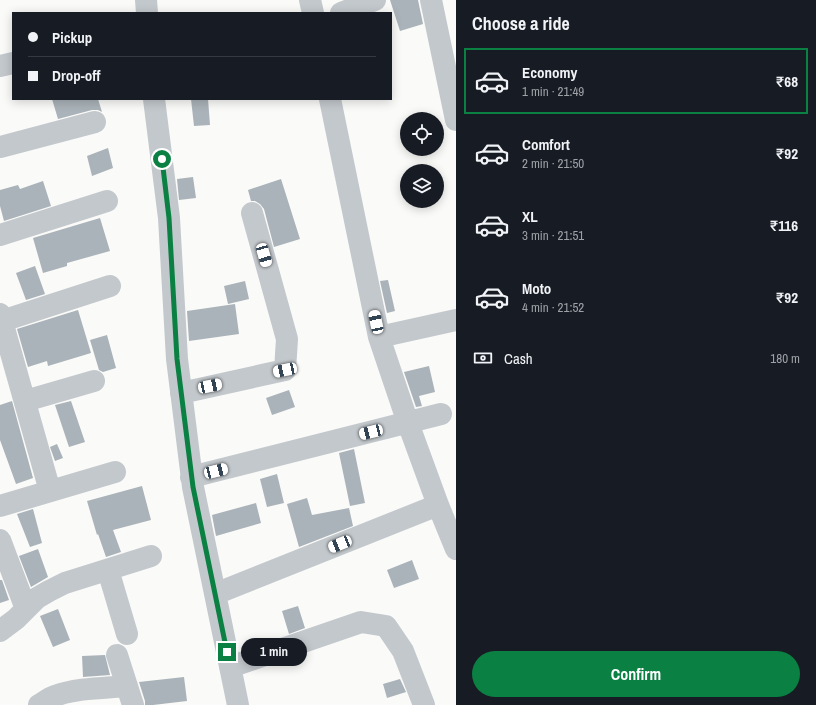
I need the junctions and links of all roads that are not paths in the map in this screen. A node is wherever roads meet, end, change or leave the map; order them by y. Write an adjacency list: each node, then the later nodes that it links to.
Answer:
1 (146, 0): 5 (street)
2 (310, 0): 6 (street)
3 (375, 0): 7 (street)
4 (431, 0): 12 (street)
5 (147, 12)
6 (313, 12)
7 (344, 12)
8 (12, 63): 9 (street)
9 (0, 66)
10 (154, 100): 23 (street)
11 (330, 100): 21 (street)
12 (456, 120)
13 (95, 122): 14 (street)
14 (0, 147)
15 (107, 201): 17 (street)
16 (252, 213): 23 (street)
17 (0, 234)
18 (110, 286): 19 (street)
19 (1, 318): 24 (street)
20 (456, 320): 21 (street)
21 (379, 337): 26 (street)
22 (94, 381): 24 (street)
23 (181, 393): 28 (street)
24 (25, 401): 29 (street)
25 (441, 414): 26 (street)
26 (408, 423): 28 (street); 30 (street)
27 (115, 472): 29 (street)
28 (191, 477): 36 (street)
29 (50, 491): 31 (street)
30 (438, 505): 33 (street); 36 (street)
31 (0, 506)
32 (0, 540): 37 (street)
33 (456, 549)
34 (151, 556): 35 (street)
35 (108, 570): 37 (street); 39 (street)
36 (215, 594): 41 (street)
37 (26, 609): 38 (street)
38 (0, 632)
39 (127, 634)
40 (118, 655): 42 (street)
41 (230, 667): 44 (street); 45 (street)
42 (130, 696): 43 (street)
43 (38, 705)
44 (238, 705)
45 (424, 705)

